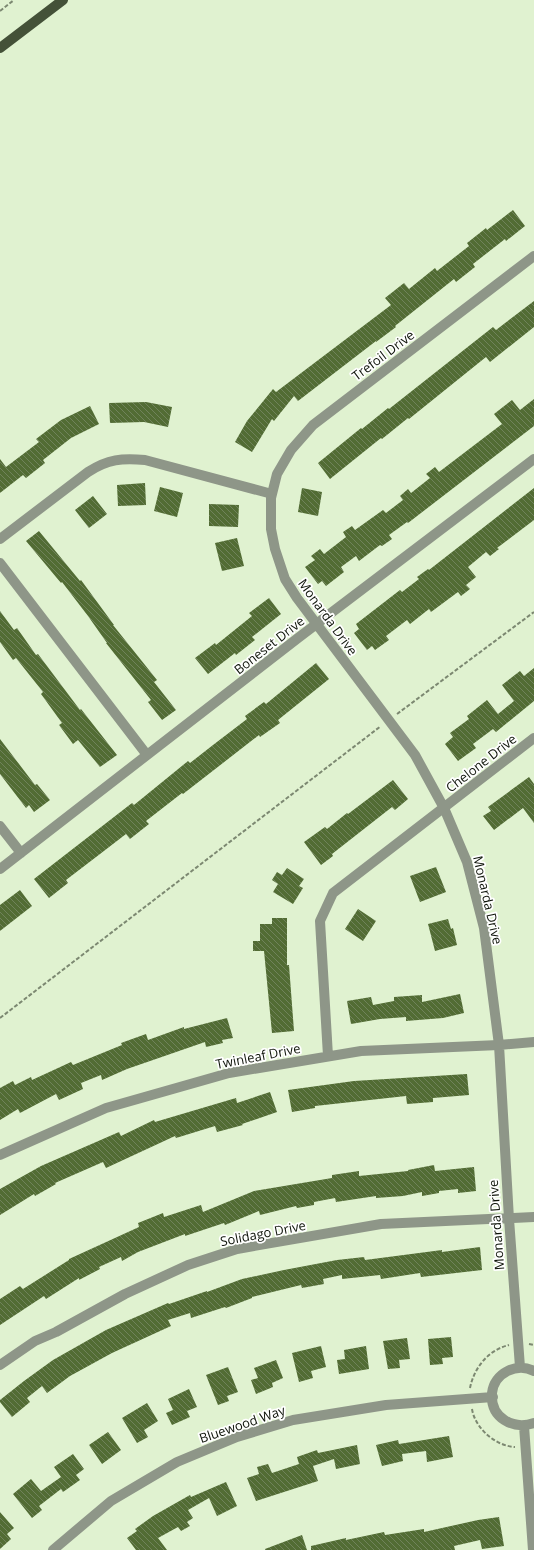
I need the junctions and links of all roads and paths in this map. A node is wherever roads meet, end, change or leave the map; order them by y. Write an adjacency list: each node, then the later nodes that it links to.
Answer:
1 (14, 0): 3 (path)
2 (61, 1): 4 (main road)
3 (0, 11)
4 (0, 48)
5 (534, 256): 7 (street, Trefoil Drive)
6 (534, 459): 11 (street, Boneset Drive)
7 (272, 494): 8 (street); 11 (street, Monarda Drive)
8 (0, 539)
9 (0, 563): 14 (street)
10 (534, 612): 12 (path)
11 (316, 624): 12 (street, Monarda Drive); 14 (street, Boneset Drive)
12 (388, 720): 15 (street, Monarda Drive); 19 (path)
13 (533, 740): 15 (street, Chelone Drive)
14 (147, 755): 17 (street, Boneset Drive)
15 (444, 808): 21 (street, Monarda Drive); 22 (street, Chelone Drive)
16 (0, 826): 17 (street)
17 (21, 853): 18 (street, Boneset Drive)
18 (0, 869)
19 (0, 1018)
20 (534, 1042): 21 (street, Twinleaf Drive)
21 (499, 1045): 22 (street, Twinleaf Drive); 25 (street, Monarda Drive)
22 (328, 1056): 23 (street, Twinleaf Drive)
23 (0, 1155)
24 (534, 1217): 25 (street, Solidago Drive)
25 (509, 1219): 26 (street, Monarda Drive); 28 (street, Solidago Drive)
26 (518, 1344): 27 (path); 29 (street, Monarda Drive); 32 (path)
27 (534, 1345)
28 (0, 1365)
29 (520, 1367): 30 (street); 31 (street)
30 (534, 1370)
31 (493, 1397): 32 (street, Bluewood Way); 34 (street)
32 (470, 1399): 35 (path); 36 (street, Bluewood Way)
33 (534, 1423): 34 (street)
34 (524, 1426): 35 (street)
35 (525, 1447): 37 (street)
36 (53, 1550)
37 (533, 1550)

